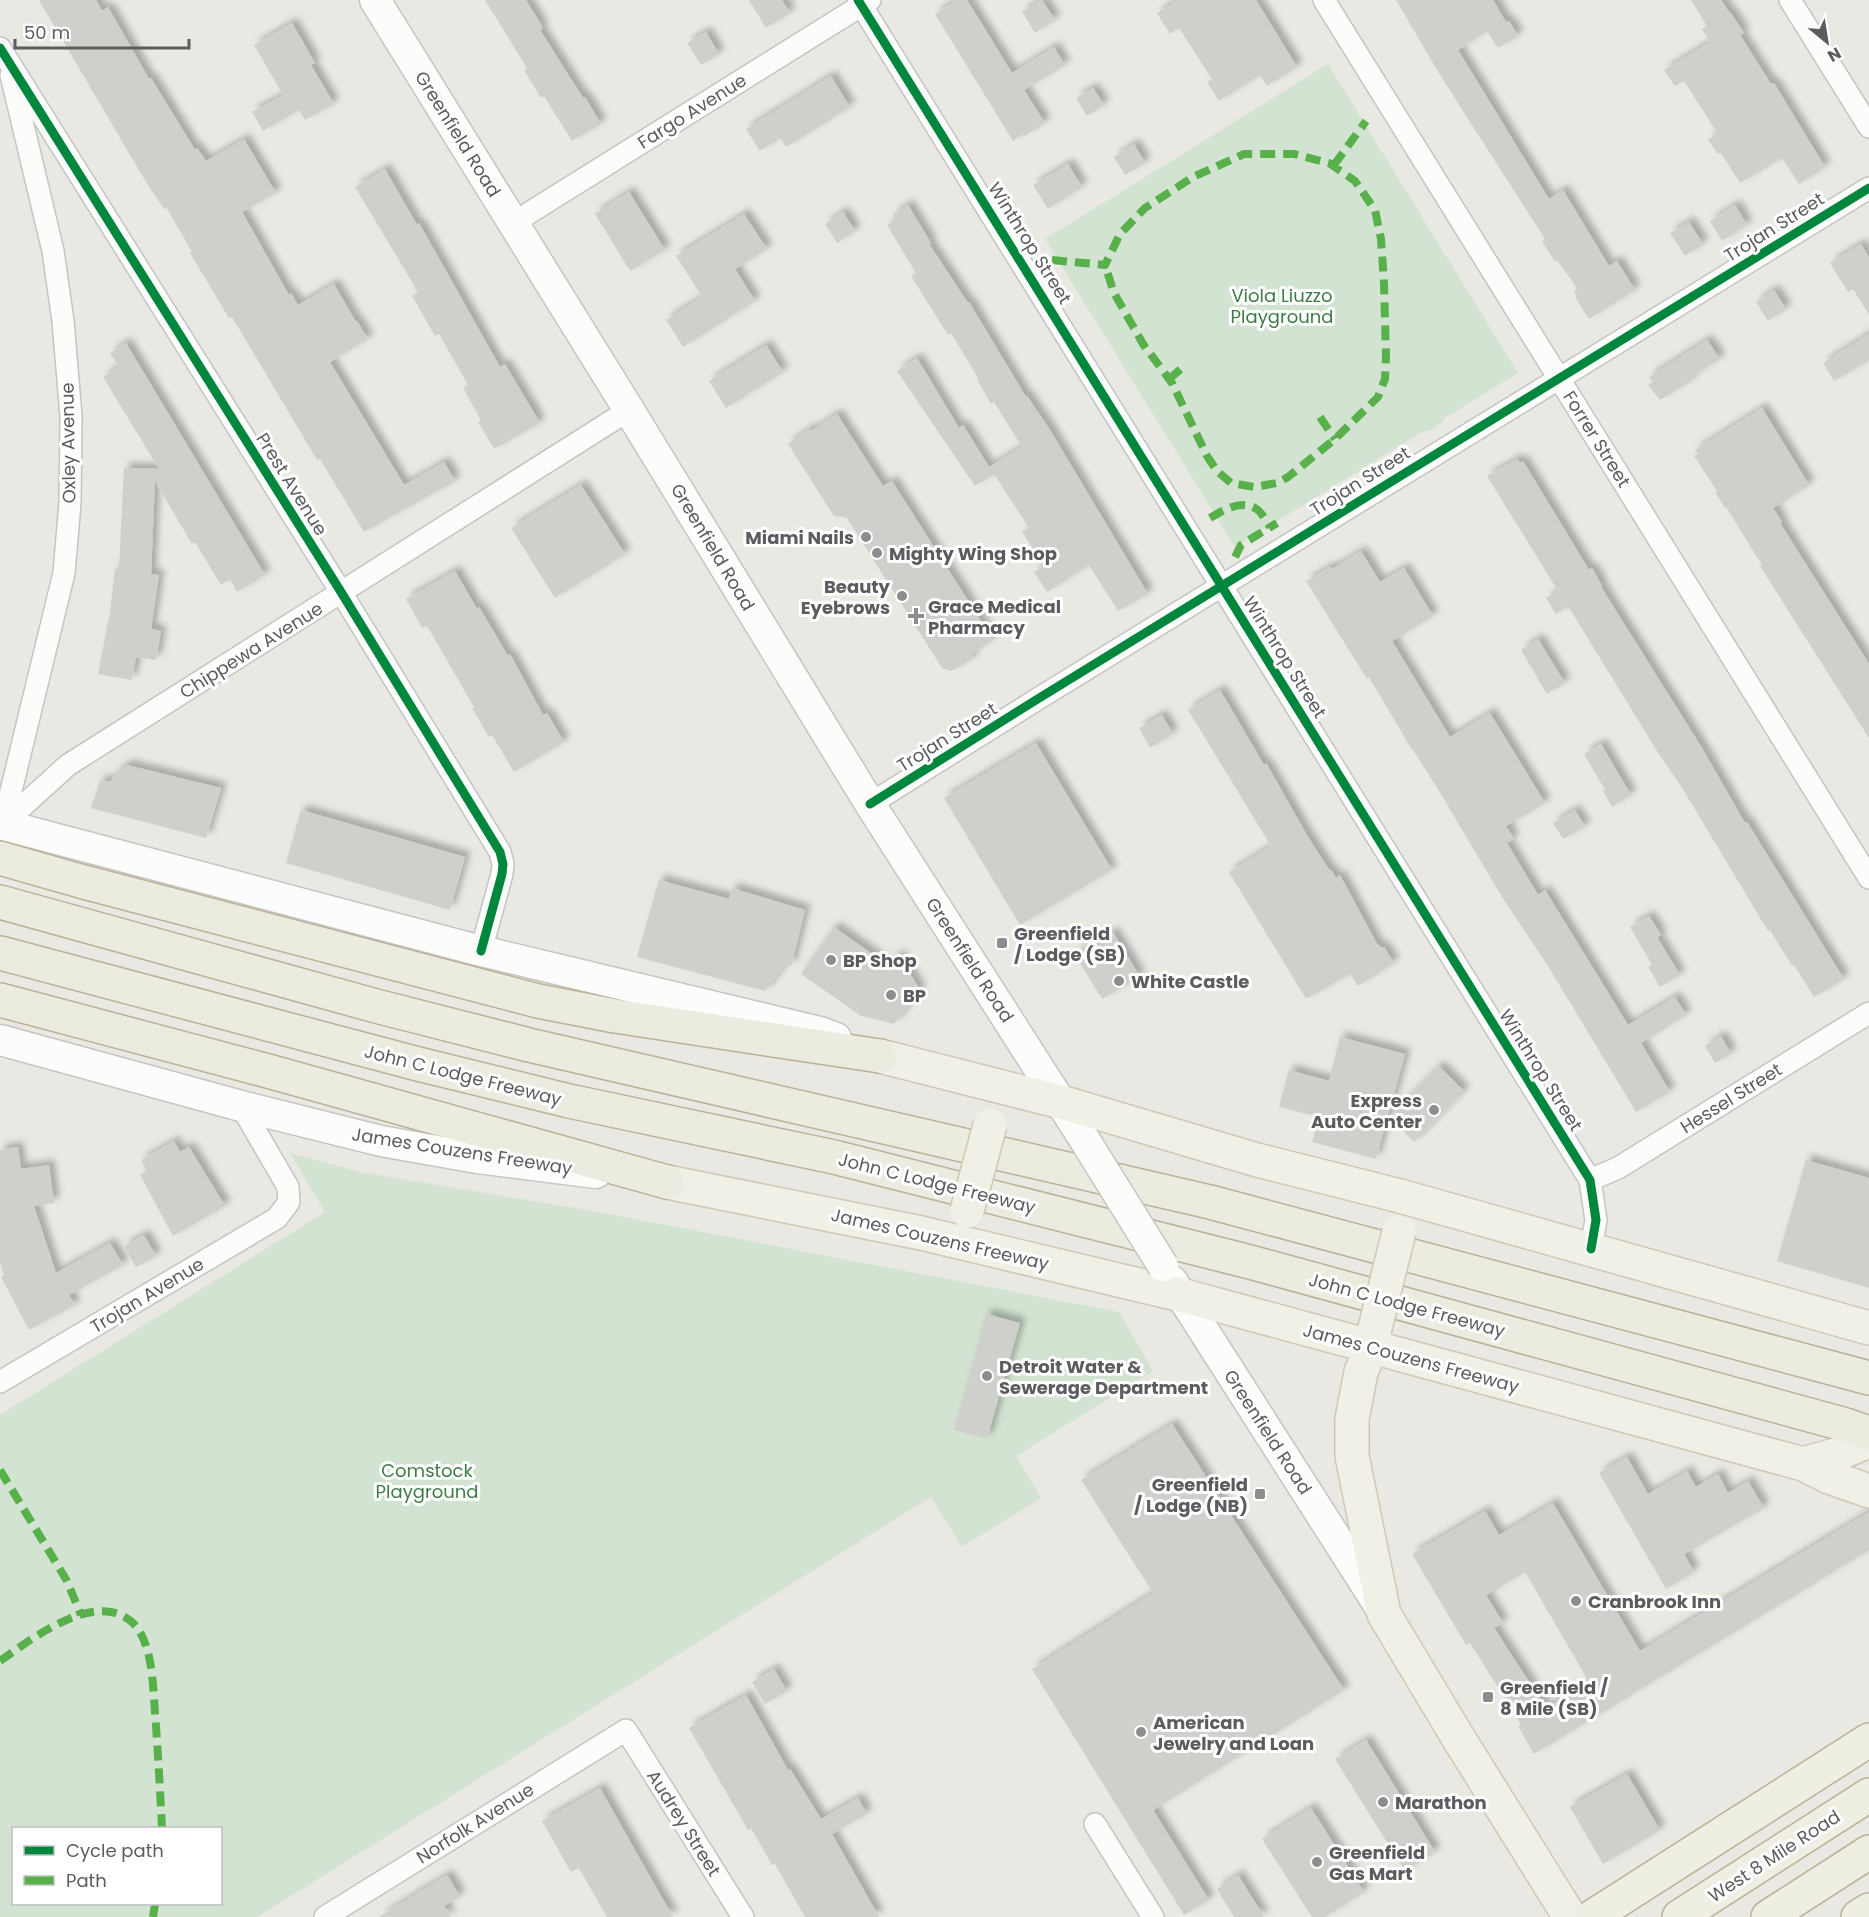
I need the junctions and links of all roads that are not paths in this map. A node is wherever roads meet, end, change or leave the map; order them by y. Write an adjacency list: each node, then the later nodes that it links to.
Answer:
1 (375, 0): 8 (main road, Greenfield Road)
2 (1324, 0): 9 (street, Forrer Street)
3 (1790, 0): 6 (street)
4 (863, 2): 8 (street, Fargo Avenue); 11 (street, Winthrop Street)
5 (4, 54): 12 (street, Prest Avenue); 14 (street, Oxley Avenue)
6 (1869, 127)
7 (1869, 188): 9 (street, Trojan Street)
8 (513, 223): 10 (main road, Greenfield Road)
9 (1559, 378): 11 (street, Trojan Street); 16 (street, Forrer Street)
10 (629, 410): 12 (street, Chippewa Avenue); 13 (main road, Greenfield Road)
11 (1222, 586): 13 (street, Trojan Street); 27 (street, Winthrop Street)
12 (341, 592): 14 (street, Chippewa Avenue); 18 (street, Prest Avenue)
13 (870, 804): 25 (main road, Greenfield Road)
14 (1, 824): 18 (main road)
15 (0, 858): 23 (highway)
16 (1869, 878)
17 (0, 902): 35 (highway)
18 (481, 951): 23 (main road)
19 (0, 953): 37 (highway, John C Lodge Freeway)
20 (0, 1000): 28 (highway)
21 (1869, 1013): 27 (street, Hessel Street)
22 (0, 1040): 26 (main road, James Couzens Freeway)
23 (880, 1056): 24 (main road)
24 (953, 1074): 25 (main road); 30 (main road, bridge)
25 (1061, 1102): 29 (main road); 32 (main road, Greenfield Road, bridge)
26 (241, 1106): 28 (main road, James Couzens Freeway); 36 (street, Trojan Avenue)
27 (1590, 1180): 31 (street, Winthrop Street)
28 (668, 1182): 30 (main road, James Couzens Freeway)
29 (1378, 1190): 31 (main road); 34 (main road, bridge)
30 (921, 1233): 32 (main road, James Couzens Freeway)
31 (1591, 1249): 33 (main road)
32 (1180, 1295): 34 (main road, James Couzens Freeway); 41 (main road, Greenfield Road)
33 (1869, 1328)
34 (1373, 1338): 39 (main road, James Couzens Freeway); 41 (main road)
35 (1869, 1378)
36 (0, 1382)
37 (1869, 1433)
38 (1869, 1441): 39 (main road)
39 (1803, 1464): 40 (main road, James Couzens Freeway)
40 (1869, 1491)
41 (1384, 1614): 51 (main road, Greenfield Road)
42 (626, 1730): 48 (street, Norfolk Avenue); 49 (street, Audrey Street)
43 (1869, 1740): 52 (highway)
44 (1869, 1795): 53 (highway, West 8 Mile Road)
45 (1095, 1824): 50 (street)
46 (1869, 1852): 54 (highway)
47 (1869, 1910): 55 (highway)
48 (329, 1916)
49 (743, 1917)
50 (1154, 1917)
51 (1570, 1917)
52 (1592, 1917)
53 (1679, 1917)
54 (1768, 1917)
55 (1858, 1917)

